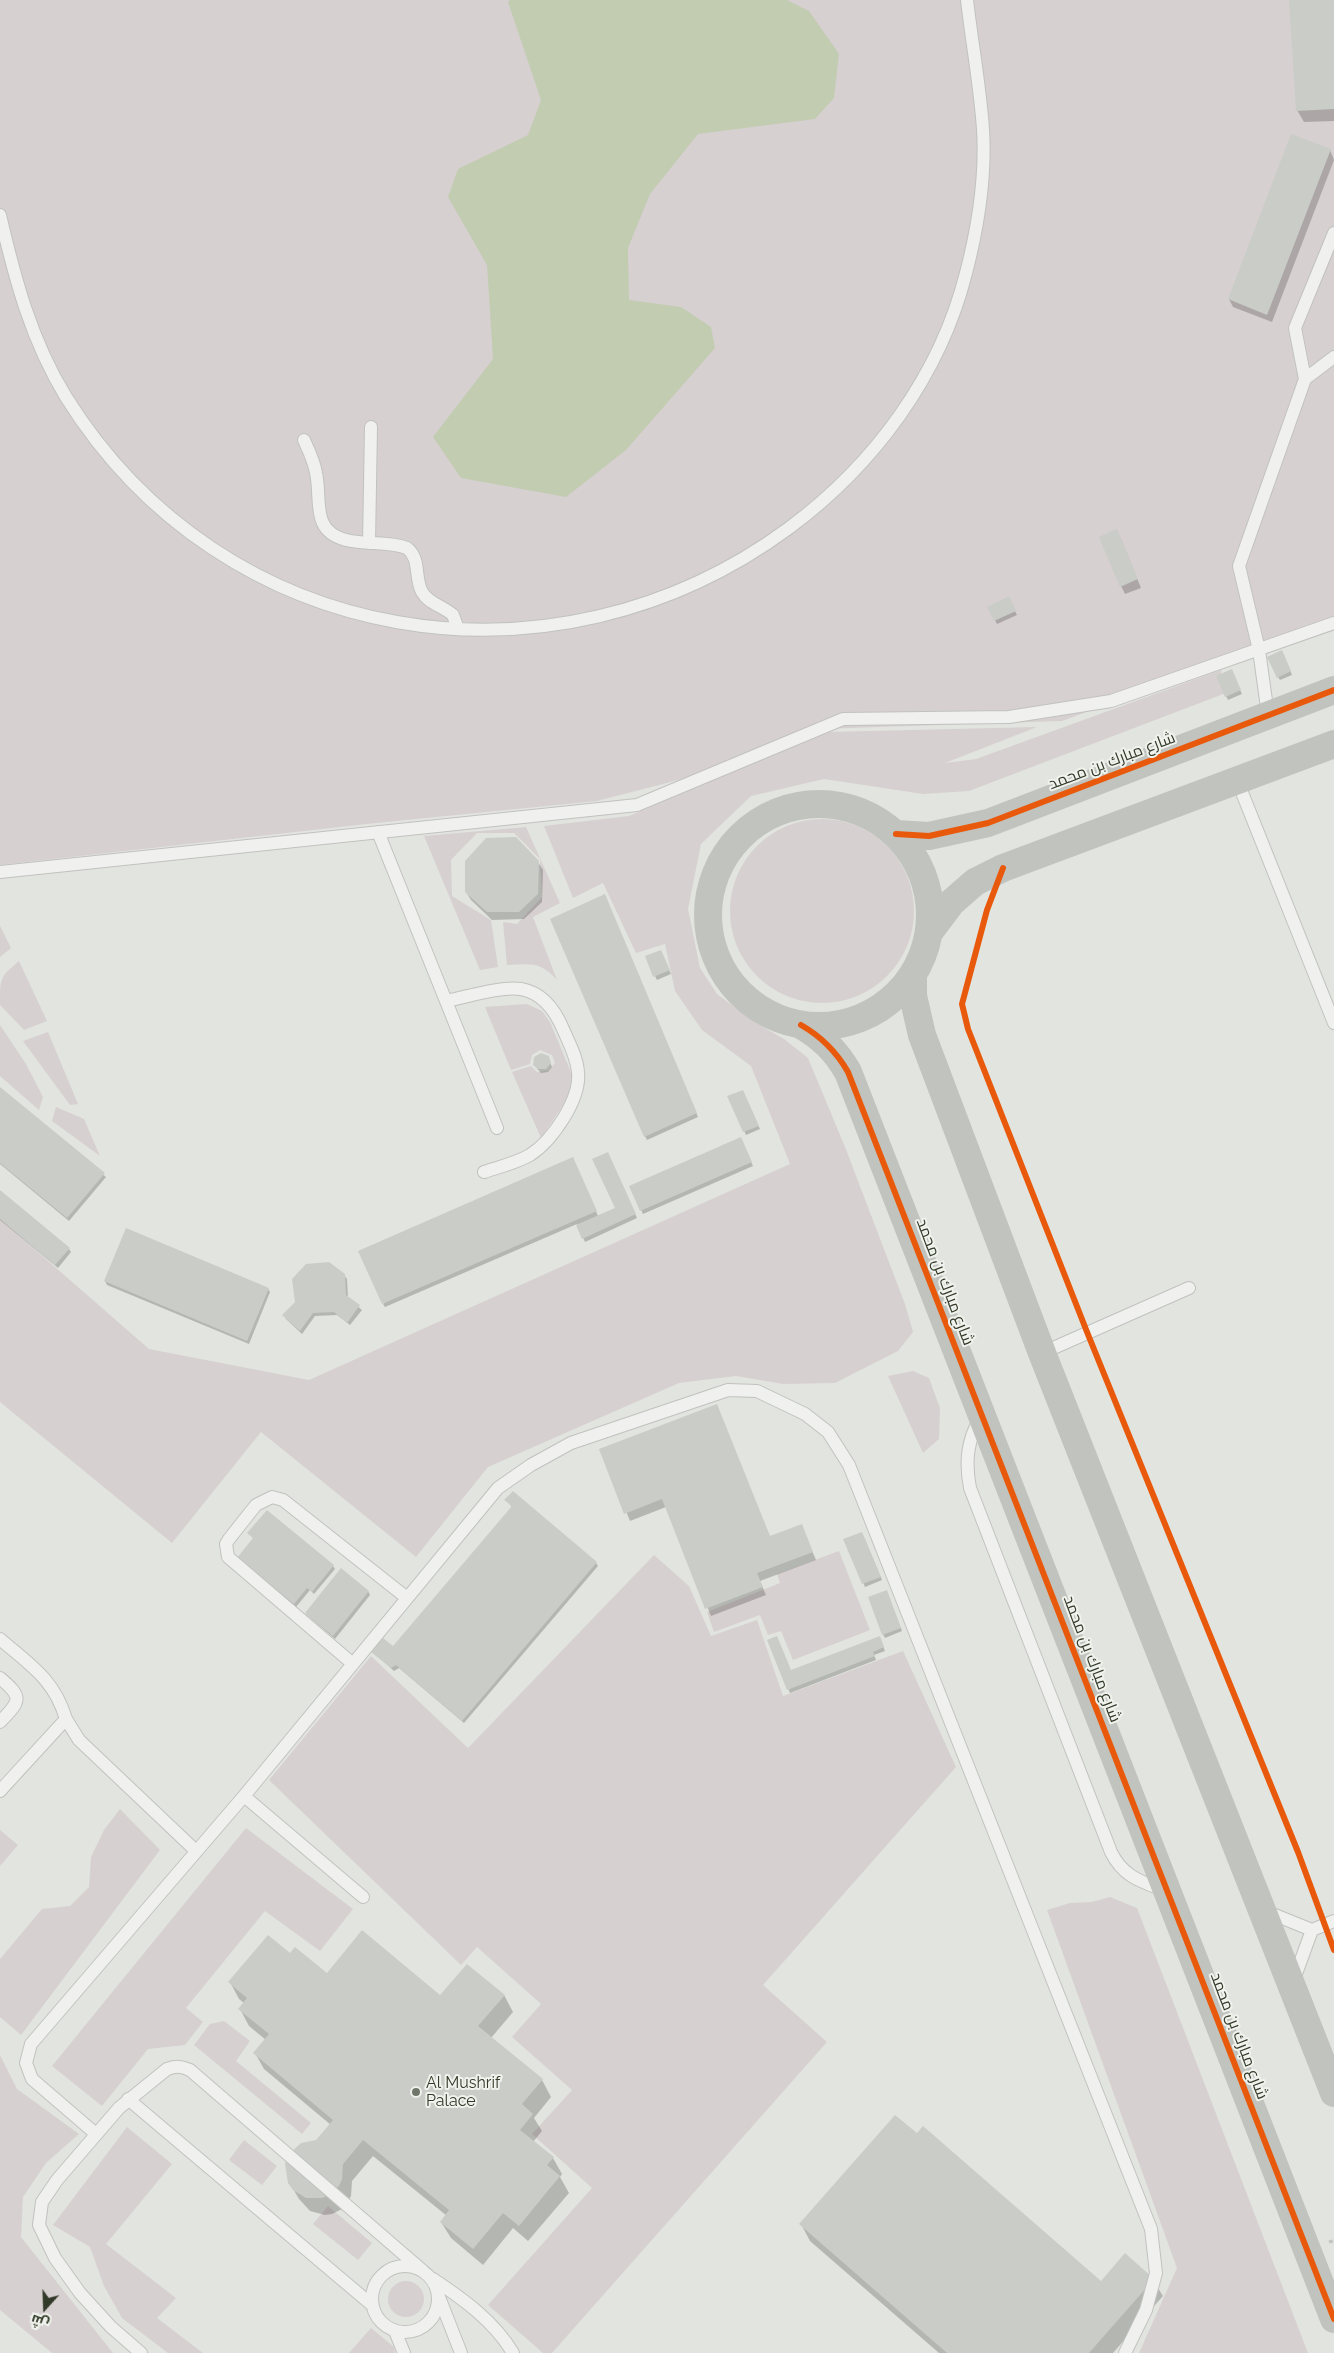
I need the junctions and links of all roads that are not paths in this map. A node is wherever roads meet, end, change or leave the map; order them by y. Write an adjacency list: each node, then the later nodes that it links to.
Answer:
1 (966, 0): 10 (lane)
2 (0, 215): 10 (lane)
3 (1334, 233): 5 (lane)
4 (1334, 357): 5 (lane)
5 (1305, 379): 11 (lane)
6 (371, 427): 8 (lane)
7 (304, 440): 8 (lane)
8 (369, 542): 10 (lane)
9 (1334, 623): 11 (lane)
10 (458, 629)
11 (1259, 650): 13 (lane); 16 (lane)
12 (1334, 690): 13 (street, شارع مبارك بن محمد)
13 (1268, 715): 17 (street, شارع مبارك بن محمد)
14 (1334, 744): 15 (street)
15 (1238, 780): 19 (street); 22 (lane)
16 (378, 832): 18 (lane); 21 (lane)
17 (896, 834): 19 (street); 23 (street)
18 (0, 872)
19 (930, 931): 20 (street)
20 (913, 976): 23 (street); 27 (street)
21 (446, 1001): 24 (lane); 25 (lane)
22 (1334, 1023)
23 (801, 1025): 28 (street, شارع مبارك بن محمد)
24 (497, 1128)
25 (484, 1172)
26 (1189, 1288): 27 (lane)
27 (1042, 1353): 40 (street)
28 (982, 1415): 38 (street, شارع مبارك بن محمد); 38 (lane)
29 (408, 1598): 31 (lane); 31 (lane); 56 (lane)
30 (0, 1638): 33 (lane)
31 (352, 1664): 36 (lane)
32 (0, 1678): 34 (lane)
33 (66, 1720): 35 (lane); 37 (lane)
34 (0, 1722)
35 (0, 1791)
36 (244, 1796): 37 (lane); 39 (lane)
37 (196, 1851): 46 (lane)
38 (1167, 1891): 50 (street, شارع مبارك بن محمد)
39 (363, 1897)
40 (1263, 1910): 42 (lane); 43 (street)
41 (1334, 1921): 42 (lane)
42 (1312, 1930): 43 (lane)
43 (1292, 1984): 44 (street)
44 (1334, 2093)
45 (128, 2100): 46 (lane); 47 (lane); 49 (lane)
46 (96, 2134): 52 (lane)
47 (427, 2274): 48 (lane); 49 (lane); 55 (lane)
48 (438, 2295): 51 (lane); 54 (lane)
49 (372, 2305): 51 (lane)
50 (1334, 2319)
51 (395, 2331): 53 (lane)
52 (141, 2353)
53 (404, 2353)
54 (461, 2353)
55 (513, 2353)
56 (1125, 2353)

